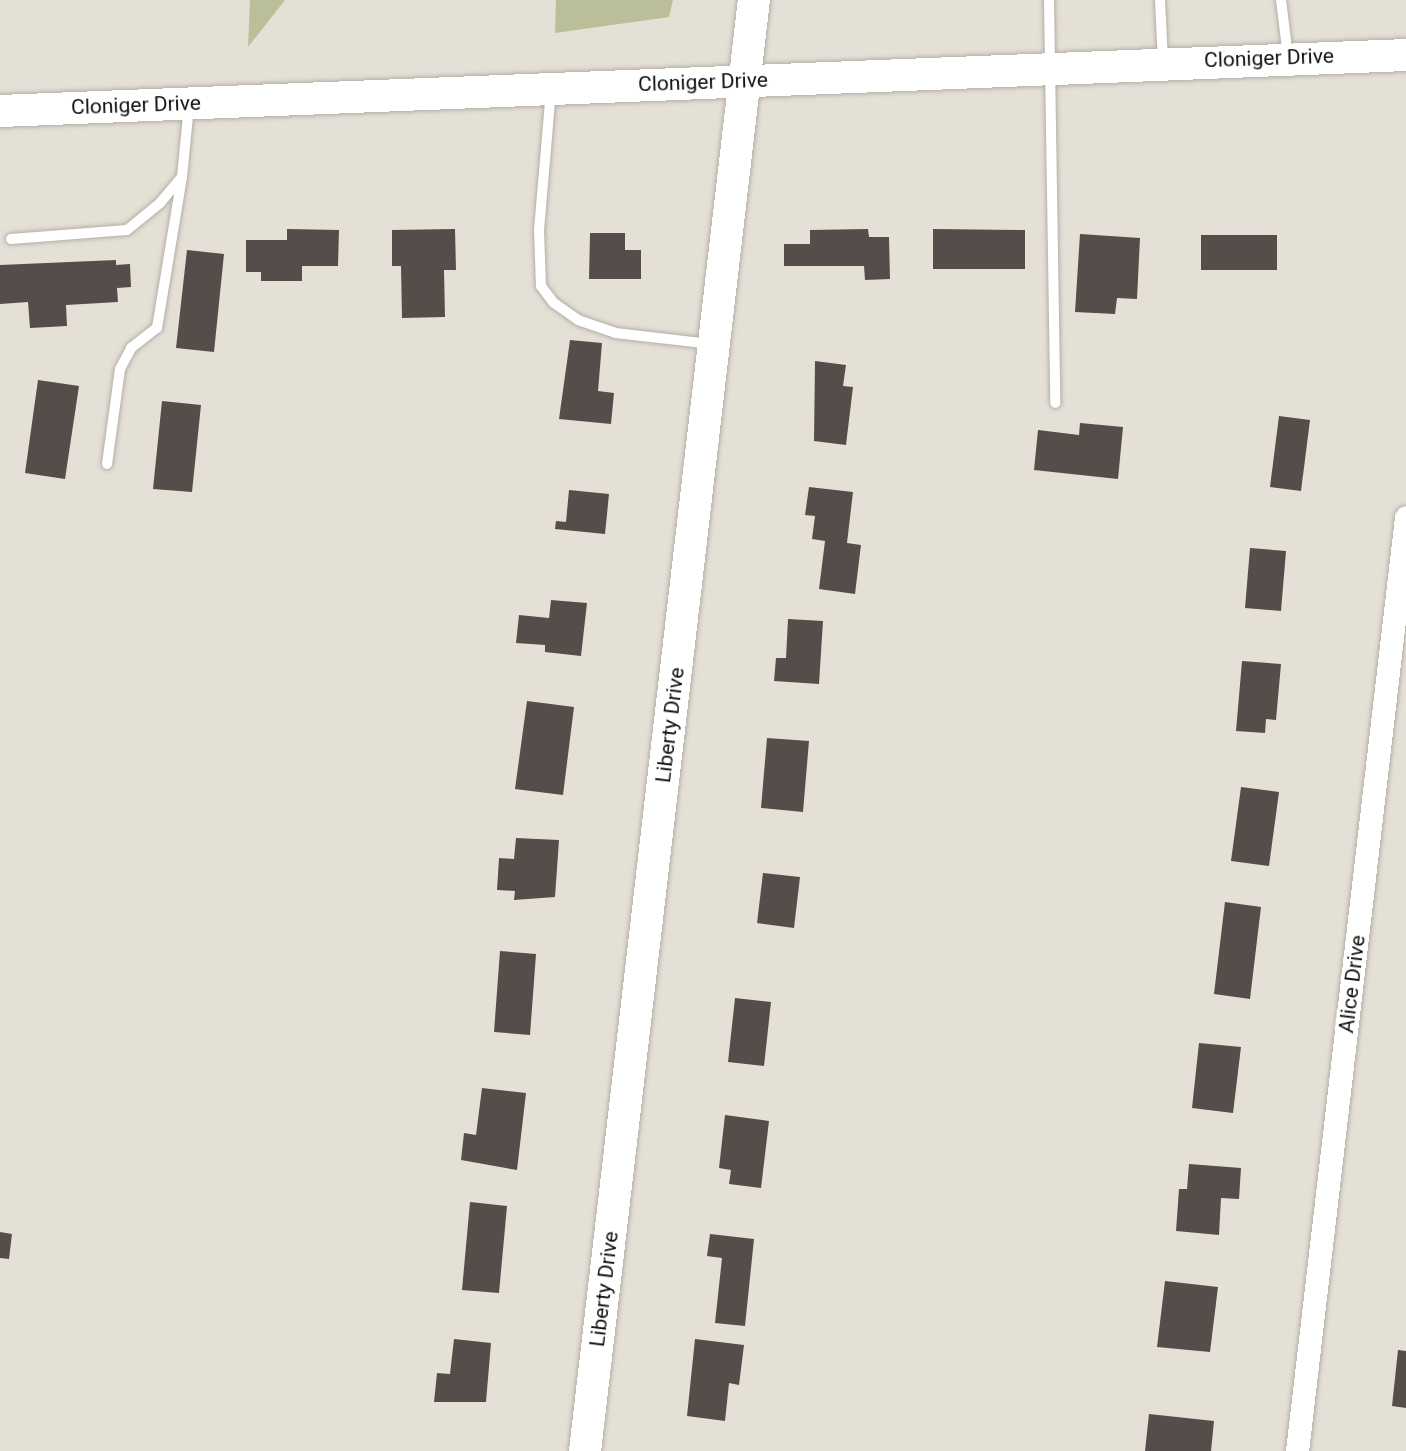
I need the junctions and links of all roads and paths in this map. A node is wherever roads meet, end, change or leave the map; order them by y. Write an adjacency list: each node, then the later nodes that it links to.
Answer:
1 (754, 0): 9 (street, Liberty Drive)
2 (1049, 0): 8 (lane)
3 (1160, 0): 7 (lane)
4 (1281, 0): 6 (lane)
5 (1406, 55): 6 (street, Cloniger Drive)
6 (1288, 58): 7 (street, Cloniger Drive)
7 (1163, 62): 8 (street, Cloniger Drive)
8 (1050, 67): 9 (street, Cloniger Drive); 16 (lane)
9 (745, 81): 10 (street, Cloniger Drive); 15 (street, Liberty Drive)
10 (551, 89): 11 (street, Cloniger Drive); 15 (lane)
11 (189, 103): 12 (street, Cloniger Drive); 13 (lane)
12 (0, 111)
13 (182, 177): 14 (lane); 17 (lane)
14 (10, 239)
15 (714, 344): 19 (street, Liberty Drive)
16 (1055, 403)
17 (107, 464)
18 (1406, 517): 20 (street, Alice Drive)
19 (585, 1451)
20 (1297, 1451)

